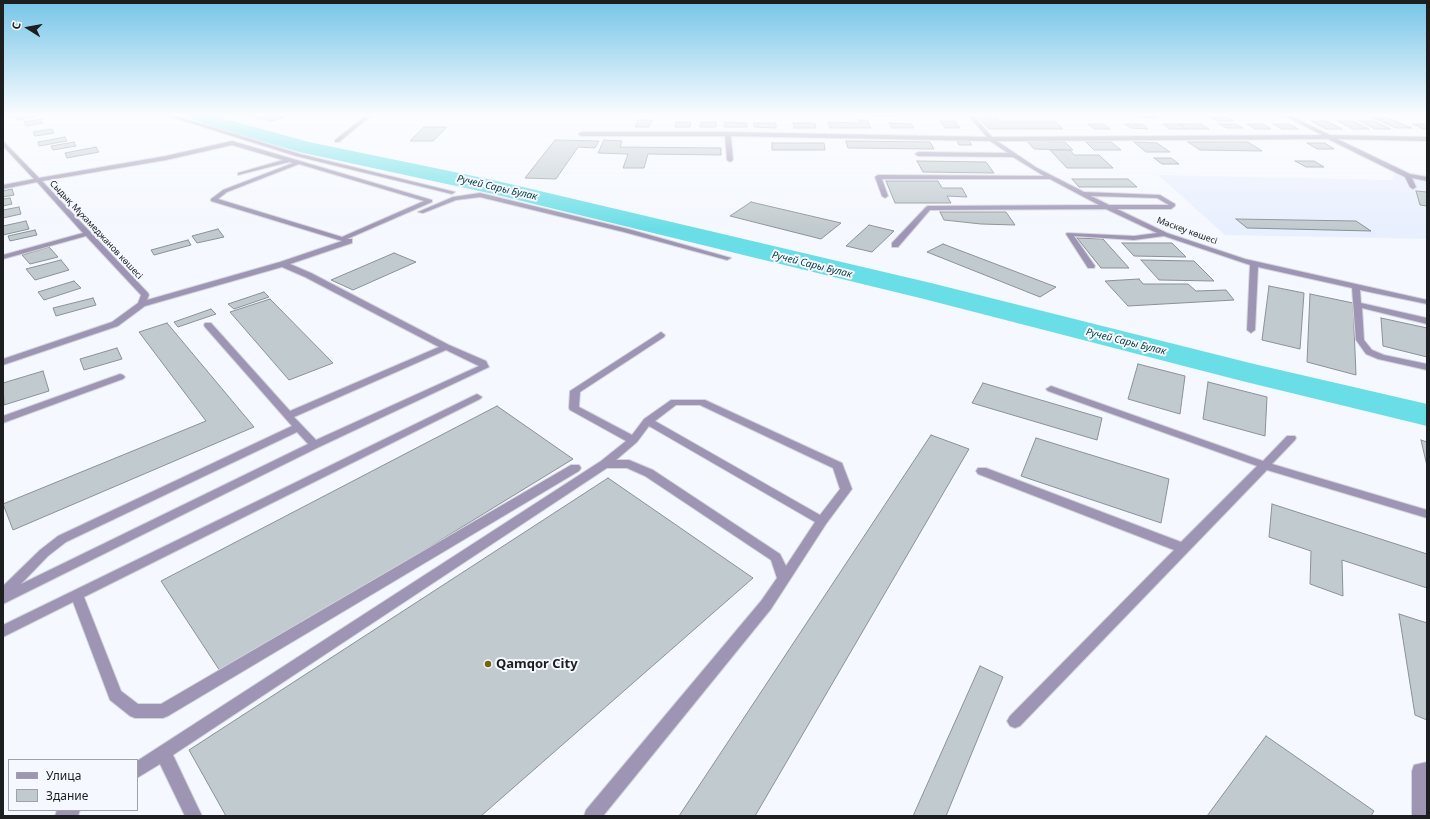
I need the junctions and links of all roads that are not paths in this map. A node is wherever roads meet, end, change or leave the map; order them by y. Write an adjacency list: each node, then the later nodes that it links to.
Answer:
1 (11, 152): 18 (street, Сыдық Мұхамеджанов көшесі)
2 (191, 152): 18 (street)
3 (262, 152): 11 (street)
4 (289, 152): 9 (street)
5 (729, 152): 12 (street)
6 (1010, 152): 10 (street, Мәскеу көшесі)
7 (1360, 152): 15 (street)
8 (918, 154): 10 (street)
9 (298, 155): 11 (street); 21 (street)
10 (1014, 155): 16 (street, Мәскеу көшесі)
11 (287, 160): 13 (street); 14 (street)
12 (730, 160)
13 (297, 163): 13 (street)
14 (240, 174)
15 (1408, 176): 17 (street); 20 (street)
16 (1051, 178): 22 (street, Мәскеу көшесі); 23 (street)
17 (1427, 179)
18 (37, 180): 19 (street); 25 (street, Сыдық Мұхамеджанов көшесі)
19 (3, 187)
20 (1413, 187)
21 (452, 192)
22 (1082, 194): 24 (street, Мәскеу көшесі); 24 (street)
23 (885, 196)
24 (1107, 207): 26 (street, Мәскеу көшесі); 27 (street)
25 (87, 234): 28 (street); 35 (street, Сыдық Мұхамеджанов көшесі)
26 (1165, 234): 31 (street, Мәскеу көшесі); 32 (street)
27 (895, 245)
28 (3, 257)
29 (727, 258): 30 (street)
30 (283, 264): 35 (street); 41 (street)
31 (1254, 264): 33 (street, Мәскеу көшесі); 39 (street)
32 (1091, 266)
33 (1356, 287): 34 (street, Мәскеу көшесі); 36 (street)
34 (1427, 302)
35 (142, 304): 42 (street)
36 (1358, 305): 37 (street); 43 (street)
37 (1427, 321)
38 (208, 325): 47 (street)
39 (1251, 330)
40 (661, 335): 52 (street)
41 (446, 347): 47 (street); 53 (street)
42 (3, 362)
43 (1427, 367)
44 (120, 376): 48 (street)
45 (1051, 389): 55 (street)
46 (477, 397): 63 (street)
47 (287, 416): 50 (street)
48 (3, 420)
49 (648, 421): 52 (street); 59 (street); 59 (street)
50 (298, 428): 53 (street); 62 (street)
51 (1291, 438): 55 (street)
52 (633, 440): 54 (street)
53 (315, 445): 64 (street)
54 (605, 464): 61 (street); 67 (street)
55 (1264, 465): 58 (street); 60 (street)
56 (575, 468): 63 (street)
57 (982, 471): 60 (street)
58 (1427, 514)
59 (822, 521): 61 (street)
60 (1183, 548): 66 (street)
61 (784, 579): 71 (street)
62 (3, 594)
63 (77, 596): 65 (street)
64 (3, 599)
65 (3, 631)
66 (1015, 721)
67 (164, 754): 68 (street); 70 (street)
68 (138, 769)
69 (1427, 770): 72 (street)
70 (194, 816)
71 (592, 816)
72 (1420, 816)

